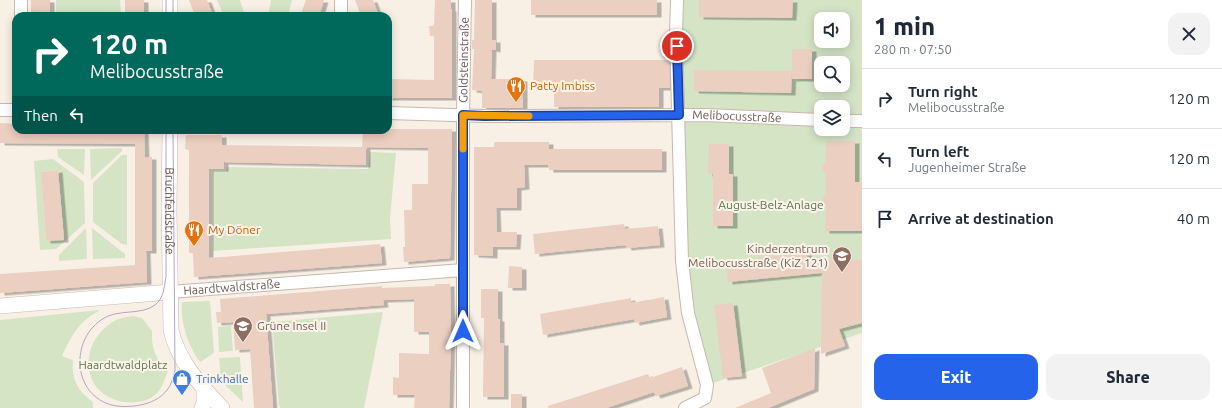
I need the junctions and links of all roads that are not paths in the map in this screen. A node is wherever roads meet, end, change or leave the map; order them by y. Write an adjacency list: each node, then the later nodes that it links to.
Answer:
1 (21, 0): 6 (street)
2 (170, 0): 7 (street)
3 (341, 0): 8 (street)
4 (465, 0): 12 (street, Goldsteinstraße)
5 (678, 0): 13 (street)
6 (22, 12)
7 (170, 12)
8 (341, 12)
9 (0, 110): 10 (street)
10 (12, 110)
11 (392, 113): 12 (street, Melibocusstraße)
12 (463, 115): 13 (street, Melibocusstraße); 18 (street, Goldsteinstraße)
13 (679, 115): 14 (street, Melibocusstraße); 25 (street)
14 (814, 120)
15 (850, 121): 16 (street)
16 (862, 121)
17 (170, 134): 19 (street, Bruchfeldstraße)
18 (463, 270): 19 (street, Haardtwaldstraße); 24 (street, Goldsteinstraße)
19 (170, 292): 20 (street, Haardtwaldstraße); 21 (street)
20 (0, 306)
21 (204, 389): 22 (street); 23 (street)
22 (202, 408)
23 (222, 408)
24 (463, 408)
25 (685, 408)

